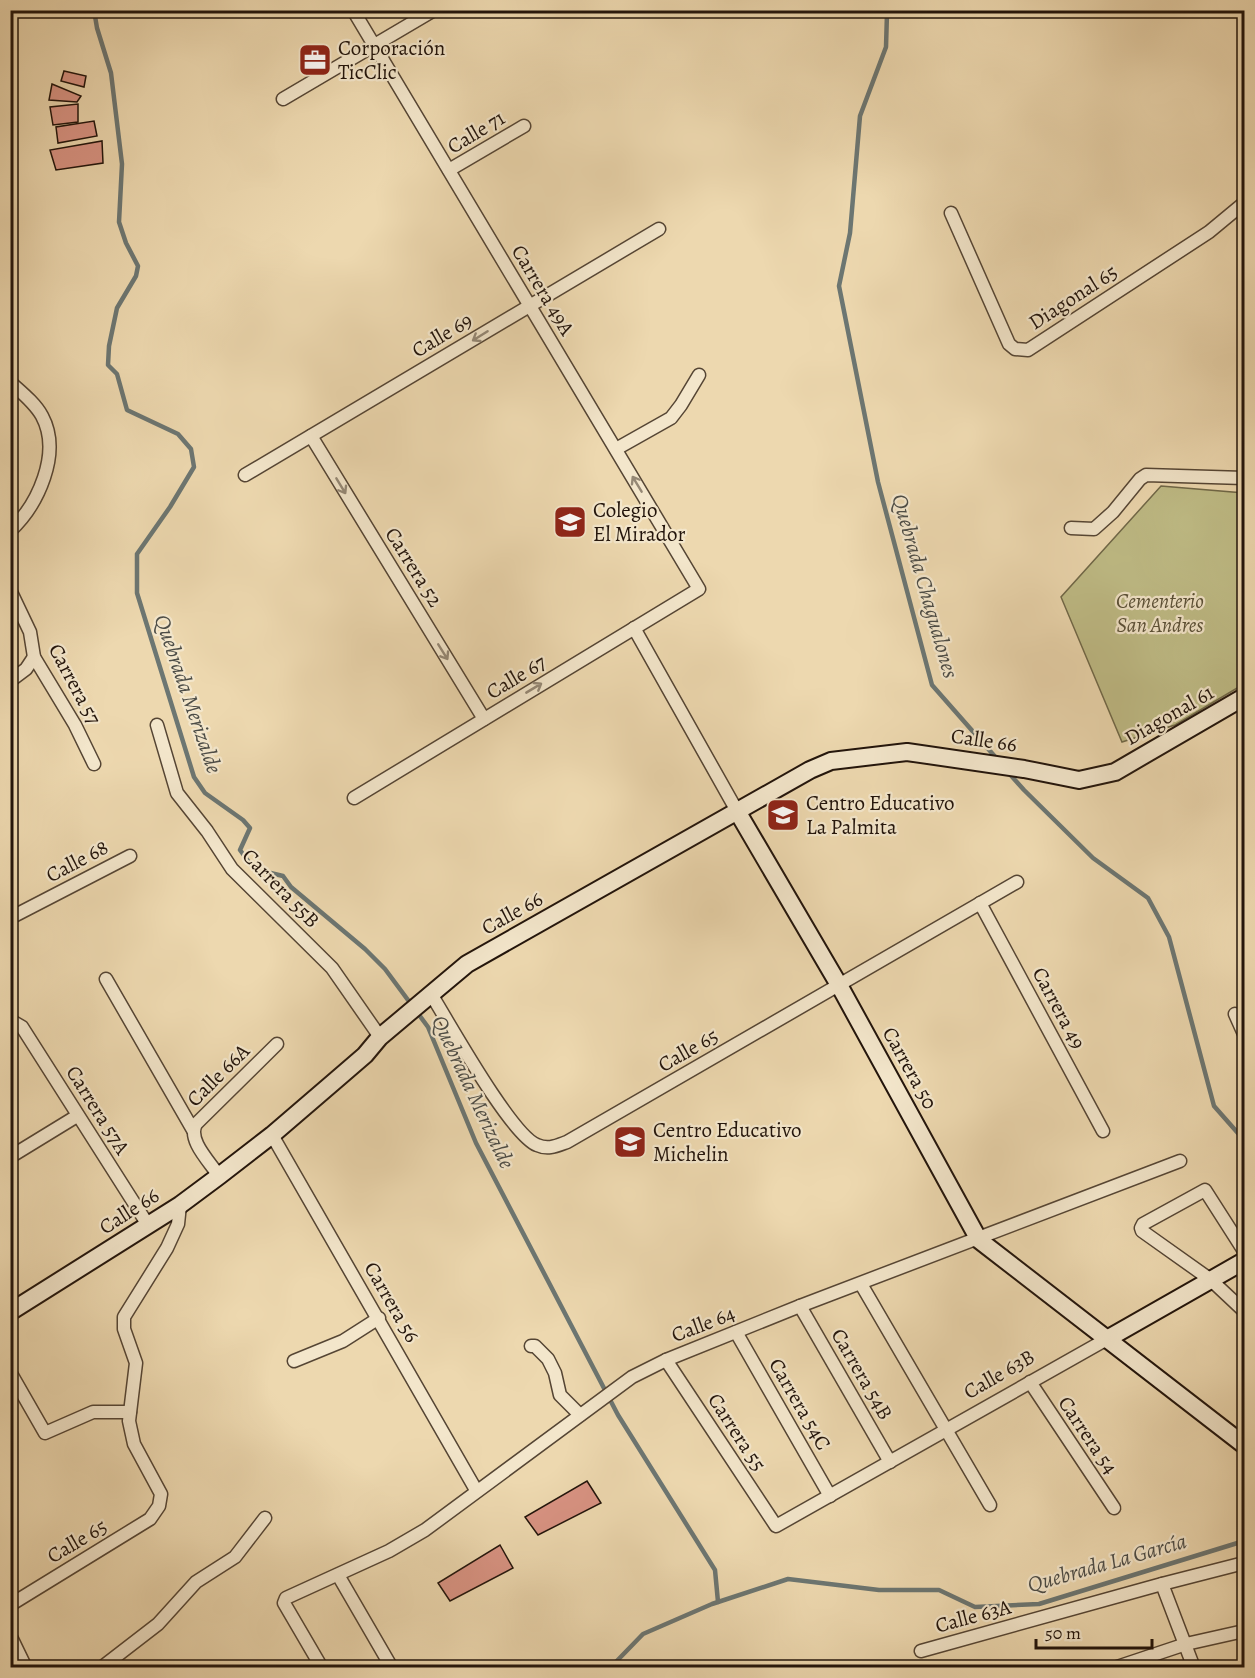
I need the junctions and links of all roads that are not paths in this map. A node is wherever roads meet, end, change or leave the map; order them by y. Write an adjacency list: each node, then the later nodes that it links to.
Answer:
1 (354, 10): 3 (street, Carrera 49A)
2 (434, 10): 3 (street)
3 (374, 45): 4 (street); 6 (street, Carrera 49A)
4 (283, 99)
5 (524, 126): 6 (street, Calle 71)
6 (449, 170): 10 (street, Carrera 49A)
7 (1245, 203): 8 (street, Diagonal 65)
8 (951, 213)
9 (659, 229): 10 (street, Calle 69)
10 (529, 305): 13 (street, Calle 69, one-way to 13); 14 (street, Carrera 49A)
11 (699, 375): 14 (street)
12 (10, 382): 18 (street)
13 (311, 436): 15 (street, Calle 69); 25 (street, Carrera 52, one-way to 25)
14 (615, 449): 19 (street, Carrera 49A, one-way to 14)
15 (245, 475)
16 (1245, 478): 17 (street)
17 (1071, 528)
18 (10, 531)
19 (699, 589): 21 (street, Calle 67)
20 (10, 590): 22 (street, Carrera 57)
21 (634, 628): 25 (street, Calle 67, one-way to 21); 30 (street, Carrera 50)
22 (34, 657): 23 (street); 27 (street, Carrera 57)
23 (10, 681)
24 (1245, 697): 28 (street, Diagonal 61)
25 (484, 719): 29 (street, Calle 67)
26 (157, 724): 41 (street, Carrera 55B)
27 (94, 764)
28 (1115, 772): 30 (street, Calle 66)
29 (354, 798)
30 (737, 811): 36 (street, Carrera 50); 37 (street, Calle 66)
31 (130, 856): 34 (street, Calle 68)
32 (1017, 882): 33 (street, Calle 65)
33 (980, 903): 36 (street, Calle 65); 44 (street, Carrera 49)
34 (10, 918)
35 (106, 979): 45 (street)
36 (839, 985): 37 (street, Calle 65); 52 (street, Carrera 50)
37 (430, 995): 41 (street, Calle 66)
38 (1235, 1014): 40 (street)
39 (10, 1020): 43 (street, Carrera 57A)
40 (1245, 1034)
41 (380, 1037): 46 (street, Calle 66)
42 (277, 1044): 45 (street, Calle 66A)
43 (78, 1116): 47 (street); 51 (street, Carrera 57A)
44 (1103, 1131)
45 (193, 1134): 49 (street)
46 (272, 1135): 49 (street, Calle 66); 60 (street, Carrera 56)
47 (10, 1156)
48 (1180, 1161): 52 (street, Calle 64)
49 (219, 1176): 50 (street, Calle 66)
50 (180, 1204): 51 (street, Calle 66); 68 (street)
51 (148, 1226): 59 (street, Calle 66)
52 (979, 1240): 56 (street, Calle 64); 62 (street, Carrera 50)
53 (1245, 1251): 55 (street)
54 (1245, 1261): 55 (street, Calle 63B)
55 (1211, 1280): 58 (street); 62 (street, Calle 63B)
56 (861, 1284): 57 (street, Calle 64); 70 (street)
57 (800, 1306): 61 (street, Calle 64); 72 (street, Carrera 54B)
58 (1245, 1311)
59 (10, 1312)
60 (379, 1318): 65 (street); 73 (street, Carrera 56)
61 (736, 1332): 64 (street, Calle 64); 74 (street, Carrera 54C)
62 (1107, 1339): 67 (street, Calle 63B); 71 (street, Carrera 50)
63 (531, 1346): 69 (street)
64 (666, 1359): 69 (street, Calle 64); 78 (street, Carrera 55)
65 (294, 1361)
66 (10, 1372): 68 (street)
67 (1030, 1382): 70 (street, Calle 63B); 76 (street, Carrera 54)
68 (130, 1412): 82 (street, Calle 65)
69 (580, 1415): 73 (street, Calle 64)
70 (946, 1430): 72 (street, Calle 63B); 75 (street)
71 (1245, 1445)
72 (890, 1462): 74 (street, Calle 63B)
73 (476, 1490): 80 (street, Calle 64)
74 (830, 1496): 78 (street, Calle 63B)
75 (990, 1505)
76 (1114, 1508)
77 (265, 1518): 88 (street)
78 (776, 1526)
79 (1242, 1566): 81 (street, Calle 63A)
80 (338, 1575): 89 (street, Calle 64); 90 (street)
81 (1162, 1584): 85 (street); 86 (street, Calle 63A)
82 (10, 1605)
83 (1245, 1630): 85 (street)
84 (10, 1635): 87 (street)
85 (1186, 1644): 91 (street); 92 (street)
86 (921, 1651)
87 (26, 1668)
88 (101, 1668)
89 (322, 1668)
90 (392, 1668)
91 (1114, 1668)
92 (1194, 1668)

